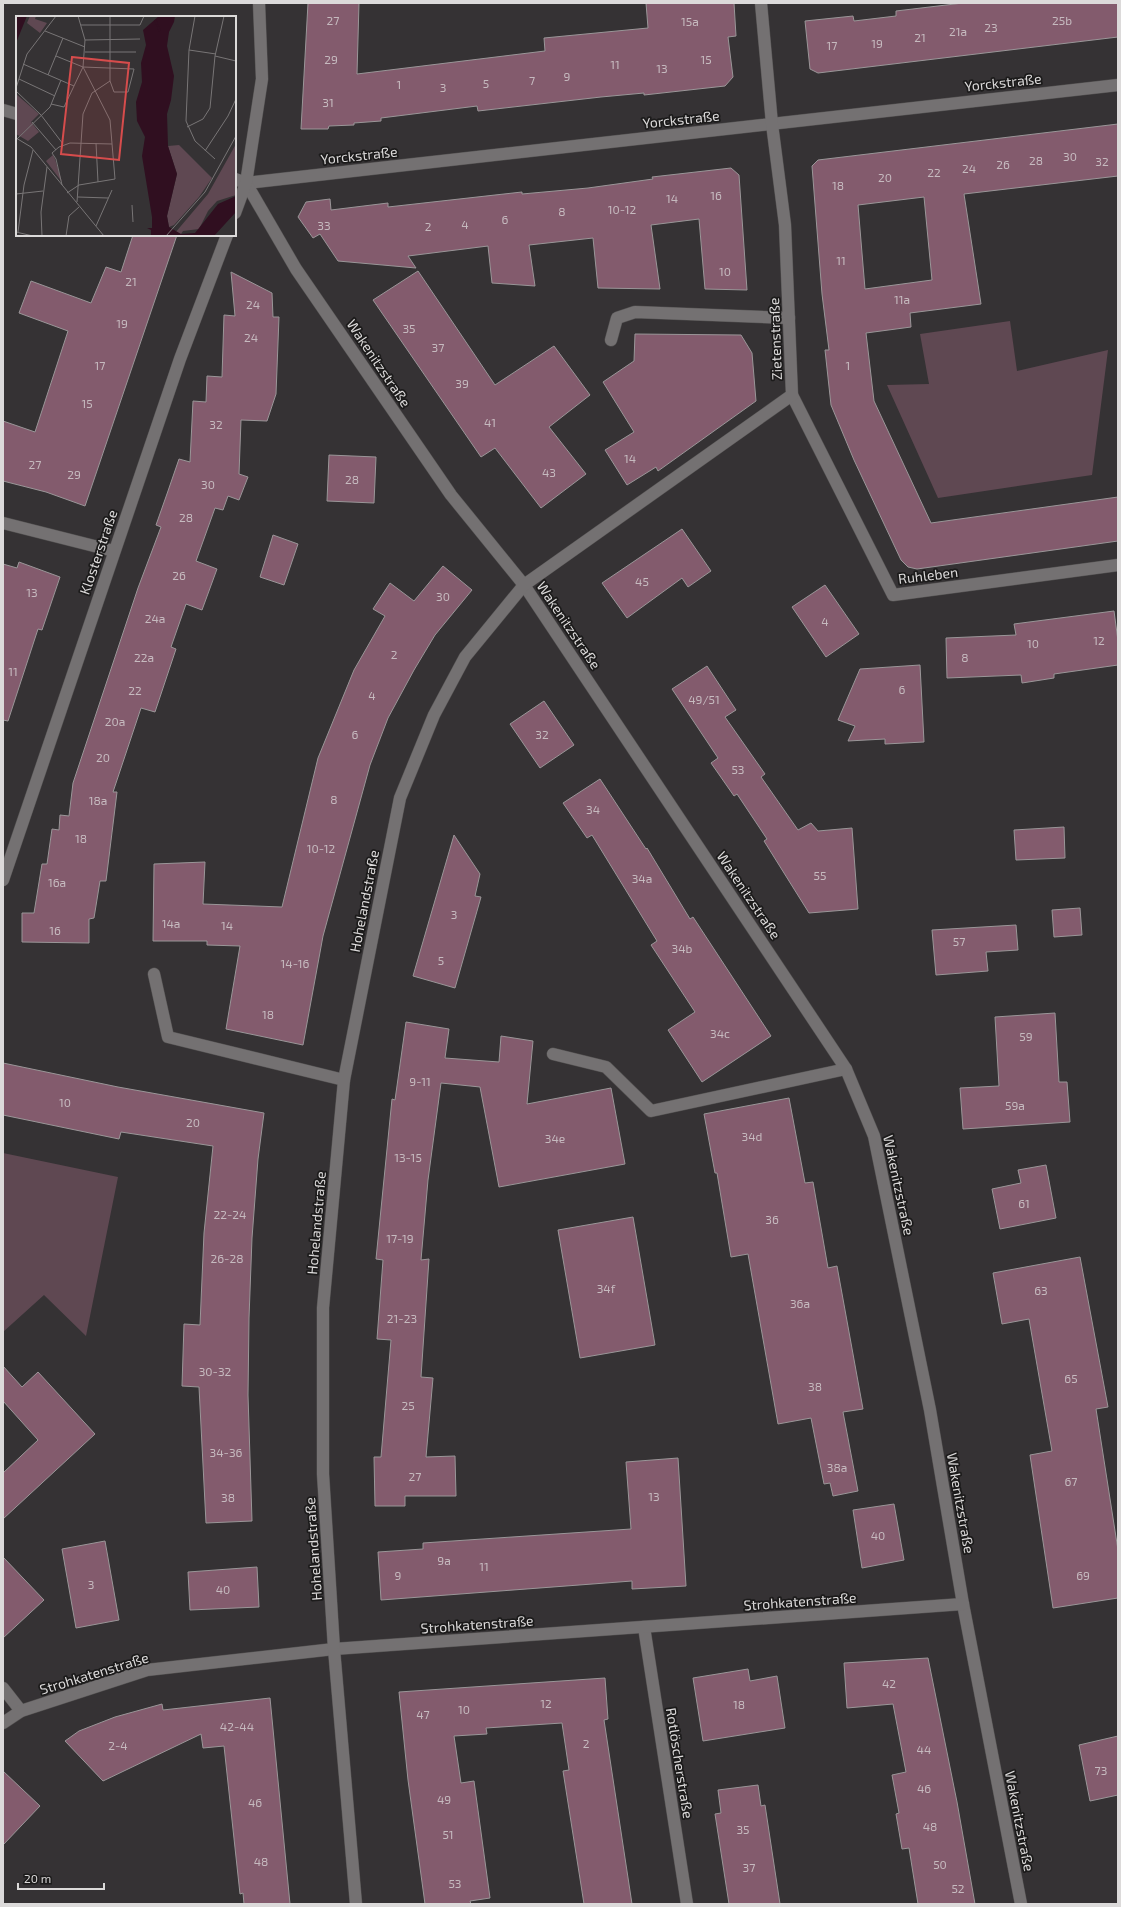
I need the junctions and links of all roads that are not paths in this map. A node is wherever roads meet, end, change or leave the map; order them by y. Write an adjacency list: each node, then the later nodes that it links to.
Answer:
1 (259, 3): 7 (street)
2 (761, 3): 6 (street, Zietenstraße)
3 (1118, 85): 6 (street, Yorckstraße)
4 (3, 110): 5 (street)
5 (16, 114)
6 (772, 124): 7 (street, Yorckstraße); 10 (street, Zietenstraße)
7 (241, 181): 8 (street); 16 (street, Wakenitzstraße)
8 (236, 208)
9 (227, 236): 14 (street, Klosterstraße)
10 (789, 318): 11 (street); 12 (street, Zietenstraße)
11 (611, 340)
12 (792, 395): 15 (street, Ruhleben); 16 (street, Zietenstraße)
13 (3, 523): 14 (street)
14 (114, 551): 17 (street, Klosterstraße)
15 (1118, 565)
16 (524, 584): 20 (street, Wakenitzstraße); 21 (street, Hohelandstraße)
17 (3, 880)
18 (154, 974): 21 (street)
19 (553, 1054): 20 (street)
20 (846, 1069): 22 (street, Wakenitzstraße)
21 (344, 1080): 24 (street, Hohelandstraße)
22 (963, 1604): 23 (street, Strohkatenstraße); 30 (street, Wakenitzstraße)
23 (644, 1627): 24 (street, Strohkatenstraße); 29 (street, Rotlöscherstraße)
24 (334, 1649): 26 (street, Strohkatenstraße); 28 (street, Hohelandstraße)
25 (3, 1688): 26 (street)
26 (21, 1711): 27 (street, Strohkatenstraße)
27 (3, 1723)
28 (356, 1904)
29 (687, 1904)
30 (1021, 1904)

